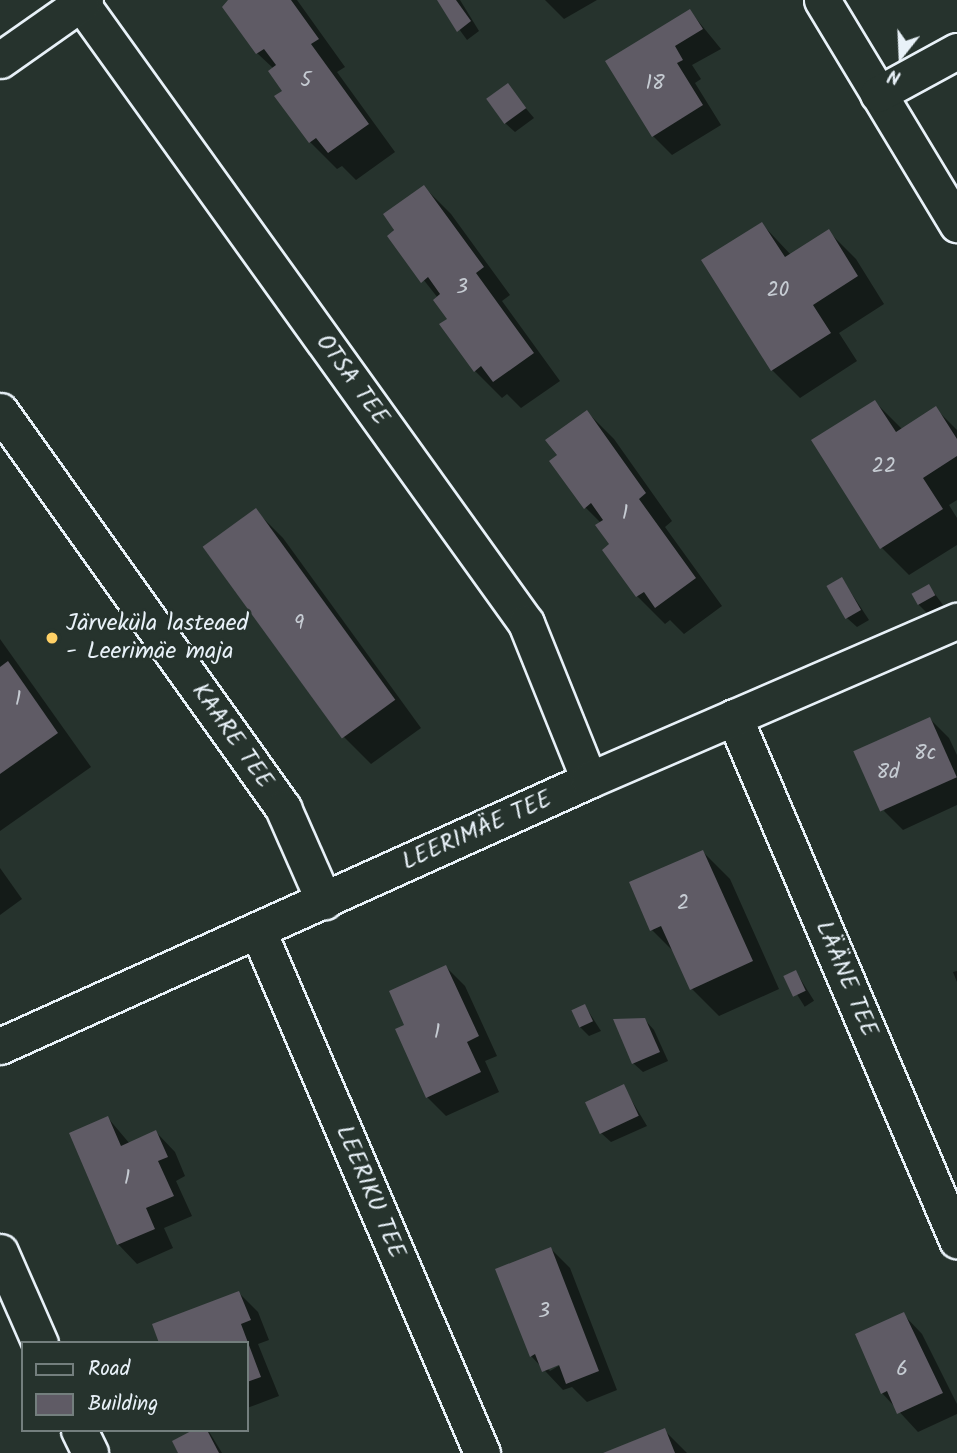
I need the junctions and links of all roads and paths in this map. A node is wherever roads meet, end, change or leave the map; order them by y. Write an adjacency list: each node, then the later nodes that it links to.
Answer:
1 (822, 0): 5 (street)
2 (83, 1): 4 (street); 10 (street, OTSA TEE)
3 (957, 51): 5 (street)
4 (0, 60)
5 (878, 94): 6 (street)
6 (957, 224)
7 (0, 411): 11 (street, KAARE TEE)
8 (957, 621): 9 (street, LEERIMÄE TEE)
9 (734, 718): 10 (street, LEERIMÄE TEE); 14 (street, LÄÄNE TEE)
10 (589, 780): 11 (street, LEERIMÄE TEE)
11 (324, 901): 12 (street, LEERIMÄE TEE)
12 (257, 931): 13 (street, LEERIMÄE TEE); 19 (street, LEERIKU TEE)
13 (0, 1046)
14 (957, 1240)
15 (0, 1252): 16 (street)
16 (39, 1341)
17 (80, 1432): 18 (street)
18 (90, 1453)
19 (482, 1453)

